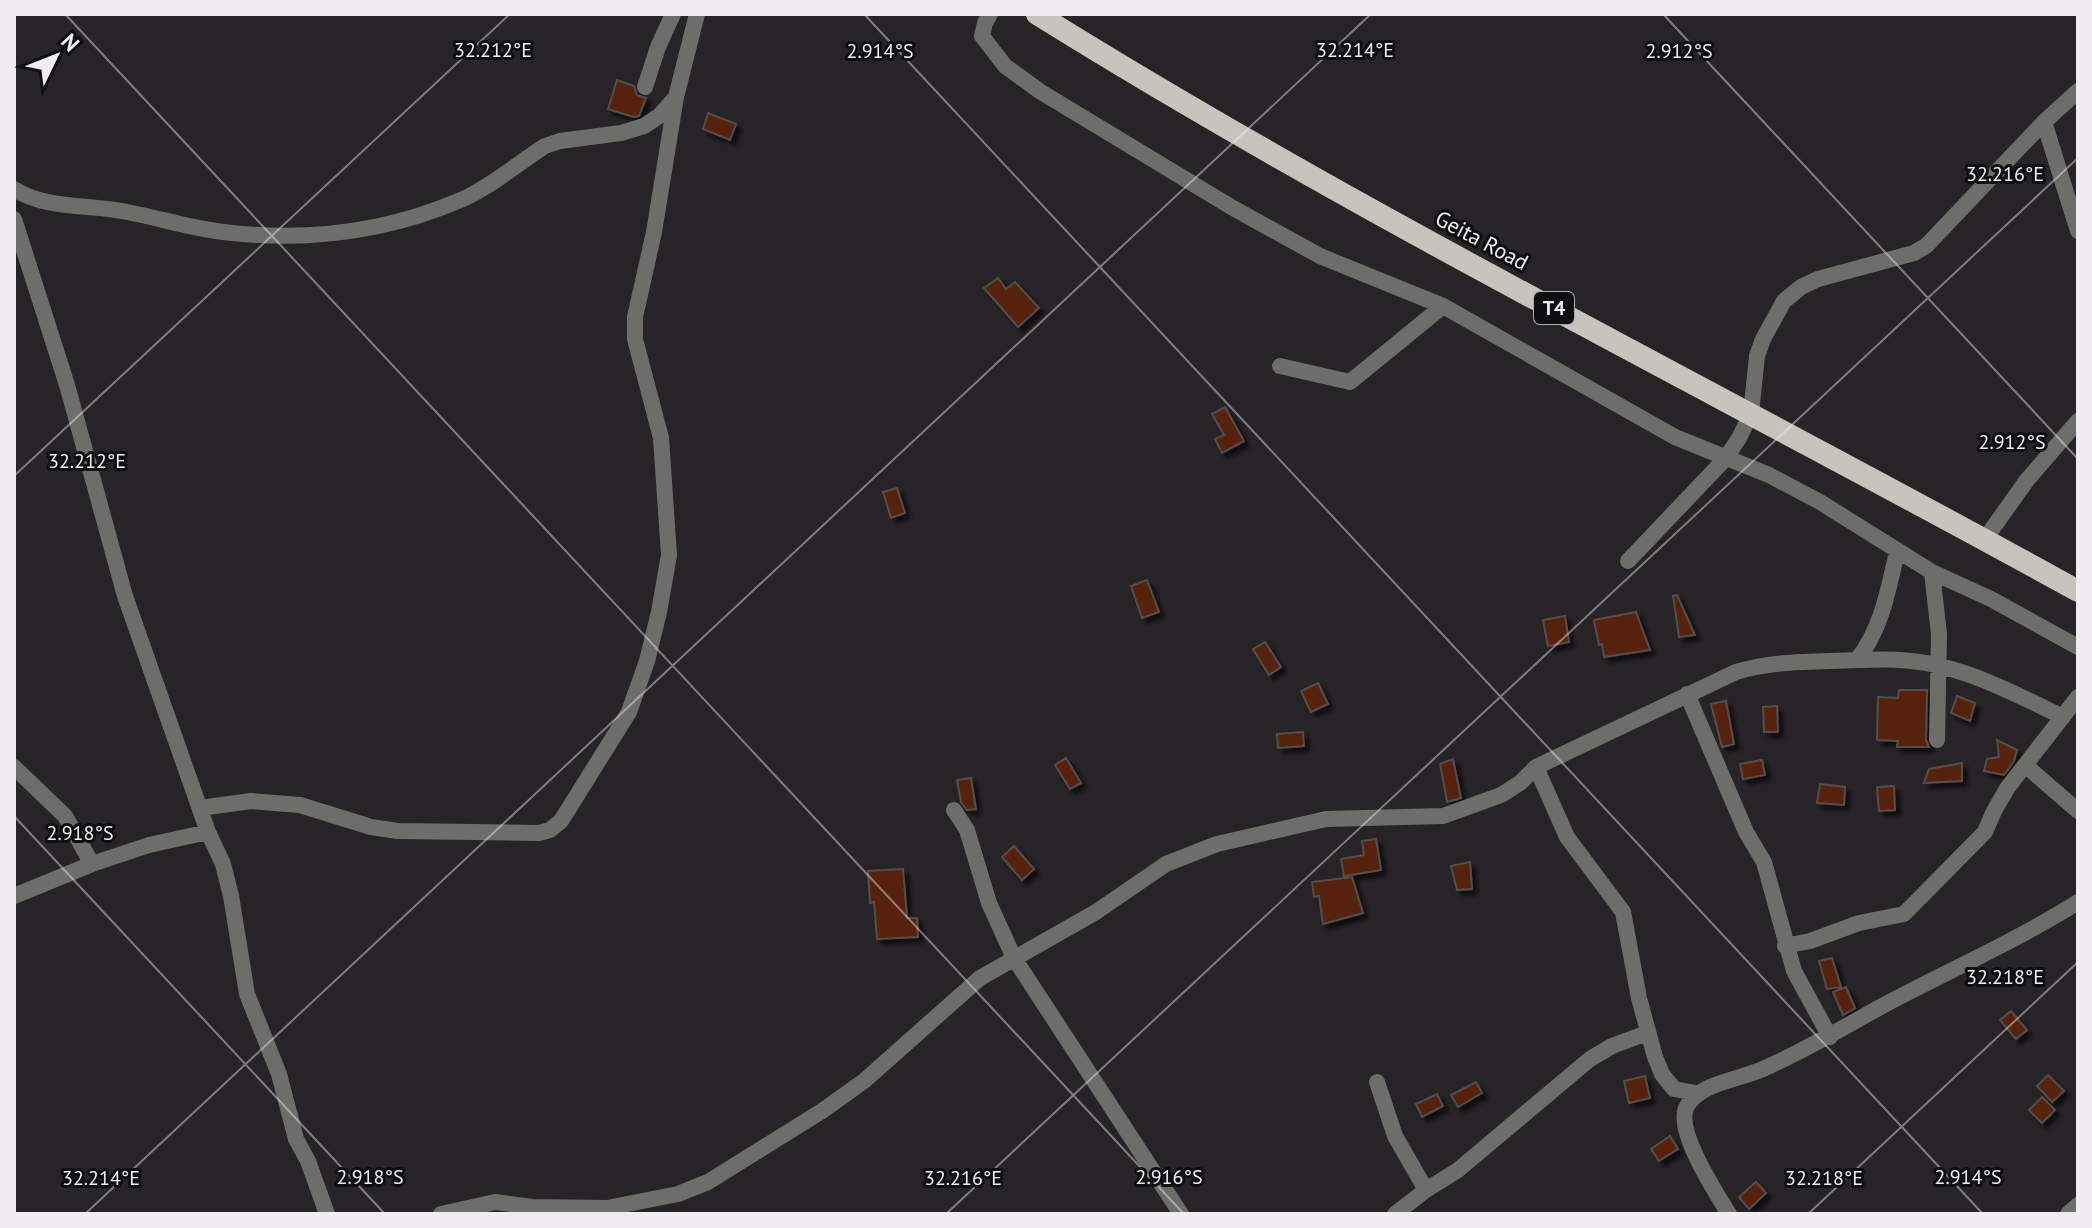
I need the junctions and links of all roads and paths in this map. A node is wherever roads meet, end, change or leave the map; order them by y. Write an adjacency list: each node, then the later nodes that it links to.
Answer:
1 (673, 14): 5 (street)
2 (697, 14): 7 (street)
3 (990, 14): 12 (street)
4 (1037, 14): 14 (highway, Geita Road / T4)
5 (645, 87)
6 (2078, 91): 8 (street)
7 (676, 97): 9 (street); 32 (street)
8 (2044, 122): 11 (street); 14 (street)
9 (14, 189)
10 (14, 219): 32 (street)
11 (2078, 231)
12 (1443, 306): 13 (street); 16 (street)
13 (1280, 366)
14 (1751, 414): 16 (street); 17 (highway, Geita Road / T4)
15 (2078, 421): 17 (street)
16 (1726, 458): 18 (street); 19 (street)
17 (1985, 539): 21 (highway, Geita Road / T4)
18 (1897, 552): 20 (street); 23 (street)
19 (1628, 561)
20 (1932, 572): 22 (street); 24 (street)
21 (2078, 591)
22 (2078, 647)
23 (1857, 660): 24 (street); 25 (street)
24 (1940, 666): 27 (street); 28 (street)
25 (1687, 694): 31 (street); 39 (street)
26 (2078, 697): 27 (street)
27 (2063, 717): 29 (street)
28 (1937, 740)
29 (2025, 765): 34 (street); 39 (street)
30 (14, 767): 36 (street)
31 (1536, 767): 40 (street); 41 (street)
32 (200, 808): 35 (street)
33 (954, 810): 40 (street)
34 (2078, 811)
35 (208, 832): 36 (street); 47 (street)
36 (92, 864): 37 (street)
37 (14, 896)
38 (2078, 902): 42 (street)
39 (1785, 946): 42 (street)
40 (1014, 958): 48 (street); 49 (street)
41 (1647, 1033): 44 (street); 45 (street)
42 (1830, 1037): 44 (street)
43 (1377, 1082): 45 (street)
44 (1696, 1093): 51 (street)
45 (1426, 1190): 50 (street)
46 (2078, 1205): 52 (street)
47 (327, 1214)
48 (441, 1214)
49 (1181, 1214)
50 (1395, 1214)
51 (1729, 1214)
52 (2068, 1214)

